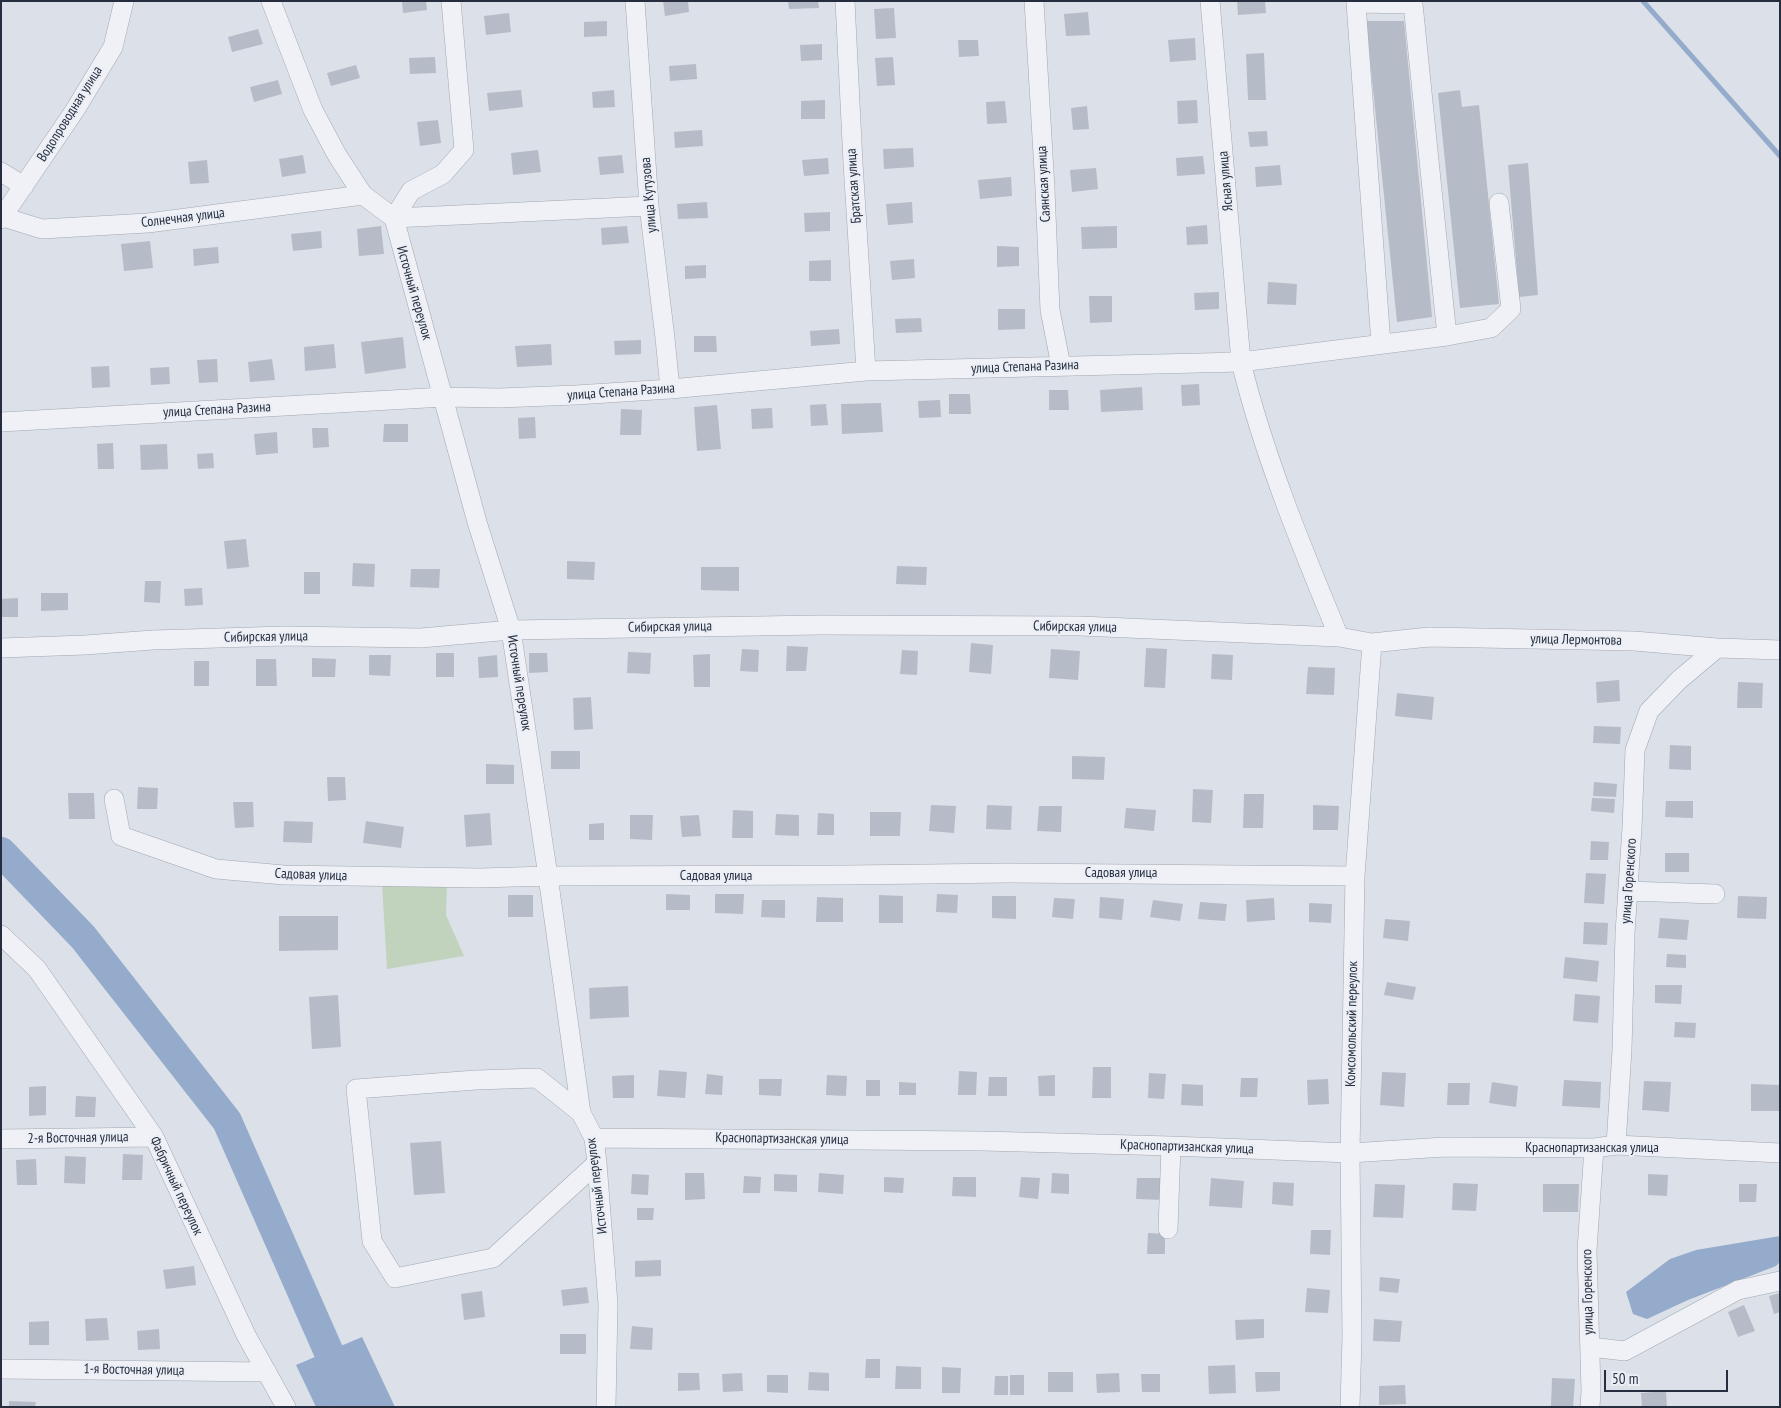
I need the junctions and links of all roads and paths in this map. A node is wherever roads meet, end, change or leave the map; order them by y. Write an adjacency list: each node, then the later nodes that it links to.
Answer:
1 (124, 1): 9 (street, Водопроводная улица)
2 (271, 1): 10 (street)
3 (451, 1): 14 (street)
4 (635, 1): 12 (street, улица Кутузова)
5 (845, 1): 19 (street, Братская улица)
6 (1034, 1): 18 (street, Саянская улица)
7 (1210, 1): 17 (street, Ясная улица)
8 (1, 172): 9 (street)
9 (24, 186): 13 (street, Водопроводная улица)
10 (363, 196): 13 (street, Солнечная улица); 14 (street)
11 (1499, 203): 15 (street, улица Степана Разина)
12 (648, 206): 14 (street); 20 (street, улица Кутузова)
13 (2, 218)
14 (394, 218): 21 (street, Источный переулок)
15 (1447, 336): 16 (street, улица Степана Разина); 16 (street)
16 (1381, 344): 17 (street, улица Степана Разина)
17 (1241, 362): 18 (street, улица Степана Разина); 24 (street, Ясная улица)
18 (1061, 366): 19 (street, улица Степана Разина)
19 (866, 371): 20 (street, улица Степана Разина)
20 (670, 389): 21 (street, улица Степана Разина)
21 (444, 397): 22 (street, улица Степана Разина); 23 (street, Источный переулок)
22 (1, 422)
23 (511, 630): 24 (street, Сибирская улица); 26 (street, Сибирская улица); 30 (street, Источный переулок)
24 (1340, 637): 25 (street, Сибирская улица)
25 (1372, 643): 27 (street, улица Лермонтова); 31 (street, Комсомольский переулок)
26 (1, 648)
27 (1717, 648): 28 (street, улица Лермонтова); 32 (street, улица Горенского)
28 (1780, 650)
29 (114, 799): 30 (street, Садовая улица)
30 (548, 876): 31 (street, Садовая улица); 35 (street, Источный переулок)
31 (1355, 876): 42 (street, Комсомольский переулок)
32 (1628, 891): 33 (street); 40 (street, улица Горенского)
33 (1715, 894)
34 (1, 935): 36 (street, Фабричный переулок)
35 (581, 1113): 37 (street, Источный переулок); 44 (street)
36 (154, 1137): 38 (street, 2-я Восточная улица); 49 (street, Фабричный переулок)
37 (594, 1138): 39 (street, Краснопартизанская улица); 44 (street, Источный переулок)
38 (1, 1139)
39 (1171, 1146): 42 (street, Краснопартизанская улица); 45 (street)
40 (1616, 1146): 41 (street, Краснопартизанская улица); 43 (street, Краснопартизанская улица)
41 (1594, 1148): 42 (street, Краснопартизанская улица); 47 (street, улица Горенского)
42 (1350, 1153): 52 (street, Комсомольский переулок)
43 (1780, 1153)
44 (597, 1163): 51 (street, Источный переулок)
45 (1168, 1229)
46 (1780, 1281): 47 (street)
47 (1590, 1347): 53 (street, улица Горенского)
48 (1, 1369): 49 (street, 1-я Восточная улица)
49 (267, 1372): 50 (street, Фабричный переулок)
50 (286, 1407)
51 (606, 1407)
52 (1350, 1407)
53 (1590, 1407)

